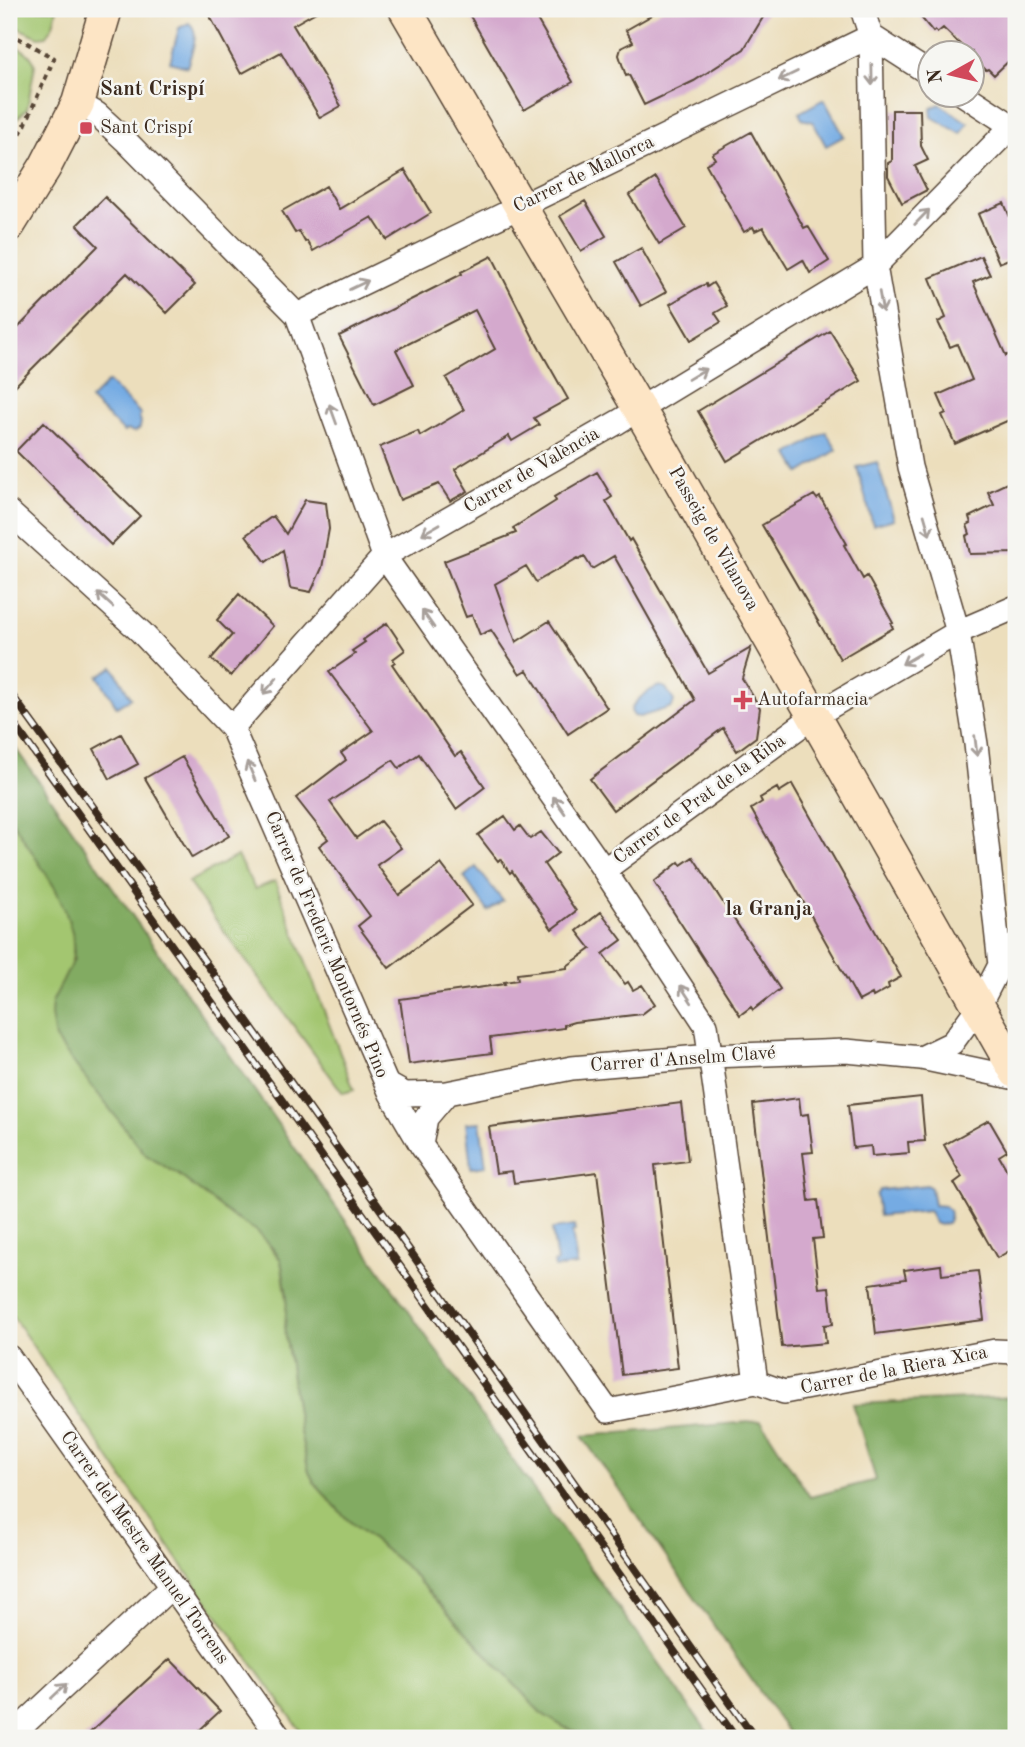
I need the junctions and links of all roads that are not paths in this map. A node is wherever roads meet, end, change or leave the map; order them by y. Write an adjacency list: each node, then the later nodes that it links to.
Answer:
1 (106, 9): 6 (street)
2 (405, 9): 9 (street, Passeig de Vilanova)
3 (862, 9): 4 (street)
4 (872, 36): 5 (street); 9 (street, Carrer de Mallorca, one-way to 9); 11 (street, one-way to 11)
5 (916, 65)
6 (78, 103): 10 (street); 12 (street)
7 (984, 108): 8 (street)
8 (1015, 128): 11 (street, Carrer de València, one-way to 8)
9 (519, 206): 12 (street, Carrer de Mallorca, one-way to 9); 13 (street, Passeig de Vilanova)
10 (9, 225)
11 (875, 266): 13 (street, Carrer de València, one-way to 11); 17 (street, one-way to 17)
12 (297, 315): 15 (street, one-way to 12)
13 (639, 409): 15 (street, Carrer de València, one-way to 15); 18 (street, Passeig de Vilanova)
14 (9, 512): 19 (street, Carrer de Frederic Montornés Pino, one-way to 14)
15 (384, 556): 19 (street, Carrer de València, one-way to 19); 20 (street, one-way to 15)
16 (1016, 607): 17 (street, Carrer de Prat de la Riba)
17 (958, 632): 18 (street, Carrer de Prat de la Riba, one-way to 18); 22 (street, one-way to 22)
18 (814, 716): 20 (street, Carrer de Prat de la Riba); 23 (street, Passeig de Vilanova)
19 (232, 728): 28 (street, Carrer de Frederic Montornés Pino, one-way to 19)
20 (604, 870): 24 (street, one-way to 20)
21 (1016, 945): 22 (street)
22 (1000, 965): 23 (street)
23 (979, 1006): 25 (street); 26 (street, Passeig de Vilanova)
24 (711, 1056): 25 (street, Carrer d'Anselm Clavé); 29 (street, Carrer d'Anselm Clavé); 33 (street)
25 (921, 1058): 27 (street, Carrer d'Anselm Clavé)
26 (1016, 1072)
27 (1016, 1078)
28 (387, 1084): 29 (street, Carrer d'Anselm Clavé); 30 (street, Carrer de Frederic Montornés Pino)
29 (447, 1093): 30 (street)
30 (421, 1145): 34 (street, Carrer de Frederic Montornés Pino)
31 (1006, 1352): 33 (street, Carrer de la Riera Xica)
32 (9, 1357): 35 (street, Carrer del Mestre Manuel Torrens)
33 (756, 1382): 34 (street, Carrer de la Riera Xica)
34 (608, 1411)
35 (171, 1587): 36 (street, one-way to 35); 37 (street, Carrer del Mestre Manuel Torrens)
36 (9, 1738)
37 (280, 1738)

